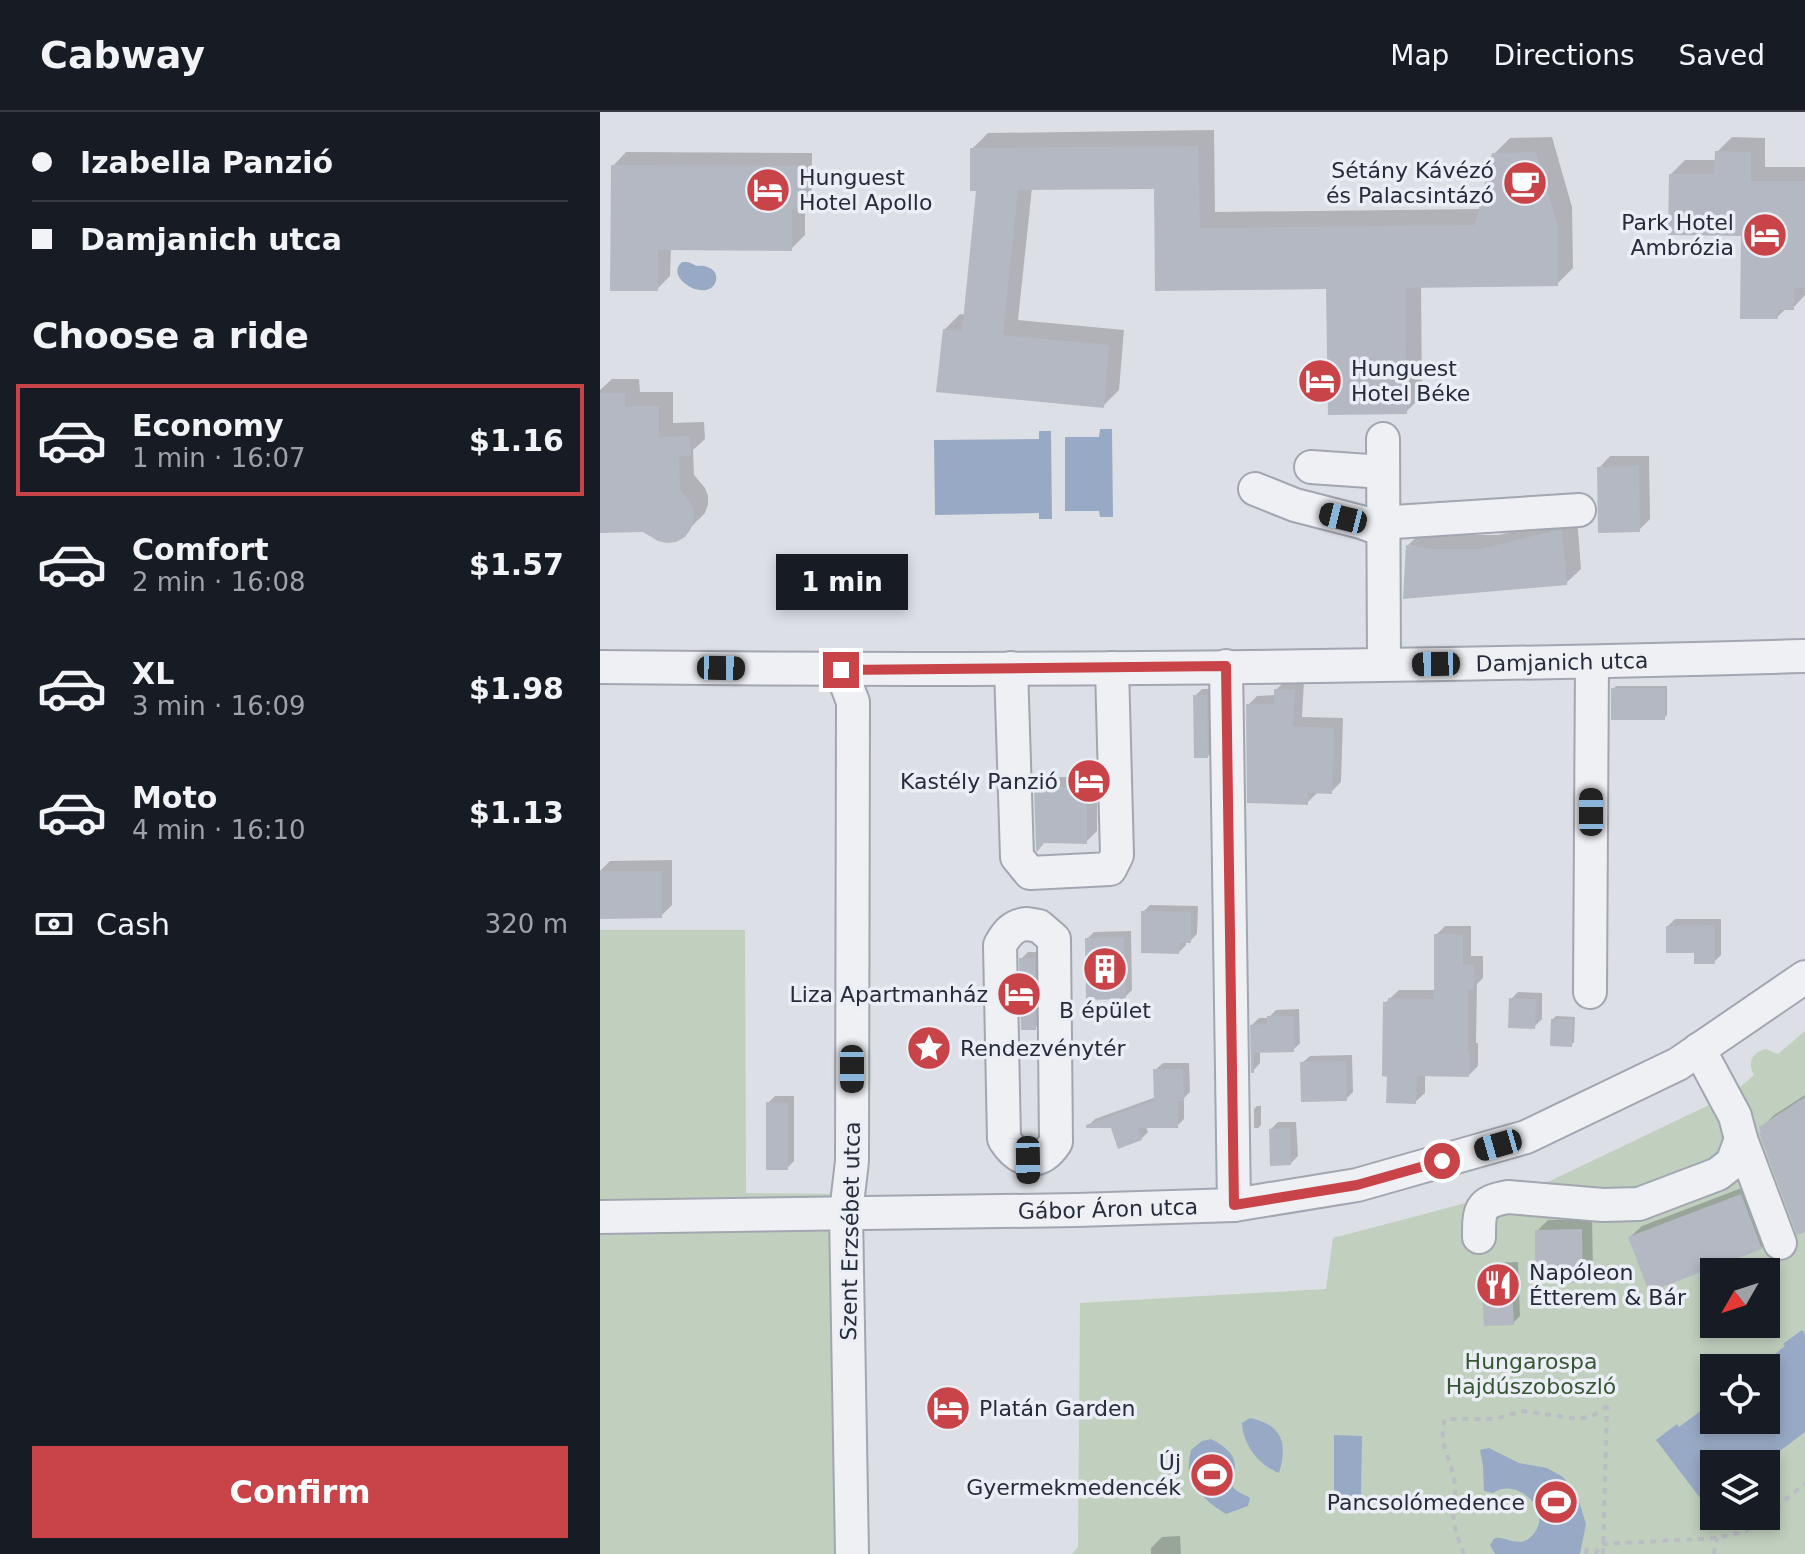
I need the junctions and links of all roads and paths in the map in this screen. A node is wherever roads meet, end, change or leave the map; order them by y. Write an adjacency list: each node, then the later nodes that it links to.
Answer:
1 (1383, 439): 3 (street)
2 (1311, 467): 3 (street)
3 (1383, 472): 6 (street)
4 (1255, 489): 6 (street)
5 (1579, 510): 6 (street)
6 (1383, 530): 9 (street)
7 (1805, 656): 8 (street, Damjanich utca)
8 (1592, 662): 9 (street, Damjanich utca); 16 (street)
9 (1384, 664): 10 (street, Damjanich utca)
10 (1226, 666): 13 (street, Damjanich utca); 20 (street)
11 (600, 667): 14 (street, Damjanich utca)
12 (1011, 668): 13 (street, Damjanich utca); 13 (street); 14 (street, Damjanich utca)
13 (1112, 668)
14 (841, 670): 22 (street, Szent Erzsébet utca)
15 (1805, 977): 17 (street, Gábor Áron utca)
16 (1590, 992)
17 (1699, 1049): 18 (street); 20 (street, Gábor Áron utca)
18 (1741, 1139): 24 (street); 25 (street)
19 (1028, 1160): 19 (street); 21 (street)
20 (1234, 1205): 21 (street, Gábor Áron utca)
21 (1029, 1209): 22 (street, Gábor Áron utca)
22 (846, 1213): 23 (street, Gábor Áron utca); 32 (street, Szent Erzsébet utca)
23 (600, 1217)
24 (1479, 1237)
25 (1780, 1243)
26 (1804, 1485): 27 (path); 28 (path)
27 (1805, 1495)
28 (1780, 1504)
29 (1747, 1530): 30 (path)
30 (1717, 1538): 31 (path); 36 (path)
31 (1603, 1544): 33 (path); 34 (path); 35 (path)
32 (852, 1554)
33 (1464, 1554)
34 (1595, 1554)
35 (1603, 1554)
36 (1714, 1554)

